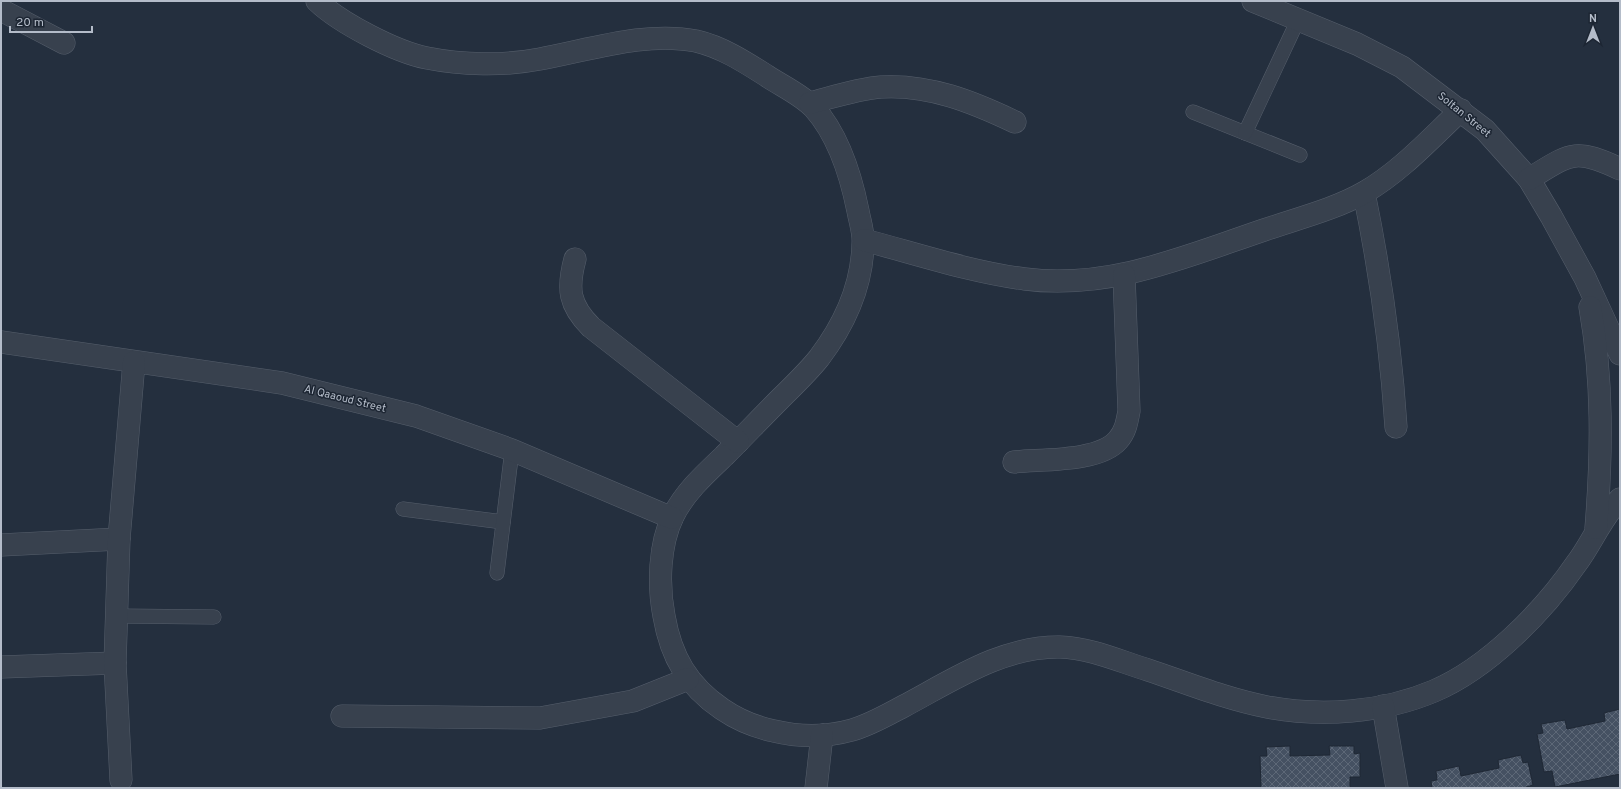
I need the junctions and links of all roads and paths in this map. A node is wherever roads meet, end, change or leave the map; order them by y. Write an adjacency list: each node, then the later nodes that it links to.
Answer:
1 (317, 1): 6 (street)
2 (1253, 1): 4 (street, Soltan Street)
3 (1, 10): 5 (street)
4 (1298, 20): 7 (street, Soltan Street); 10 (lane)
5 (64, 43)
6 (810, 103): 9 (street); 15 (street)
7 (1461, 110): 13 (street, Soltan Street); 14 (street)
8 (1192, 112): 10 (lane)
9 (1015, 122)
10 (1245, 133): 11 (lane)
11 (1300, 155)
12 (1620, 168): 13 (street)
13 (1529, 179): 18 (street, Soltan Street)
14 (1364, 193): 17 (street); 22 (street)
15 (864, 240): 17 (street); 23 (street)
16 (575, 259): 23 (street)
17 (1124, 275): 25 (street)
18 (1585, 278): 20 (street, Soltan Street); 30 (street)
19 (1, 342): 21 (street, Al Qaaoud Street)
20 (1620, 354)
21 (134, 362): 24 (street, Al Qaaoud Street); 31 (street)
22 (1396, 427)
23 (738, 442): 28 (street)
24 (512, 450): 28 (street, Al Qaaoud Street); 29 (lane)
25 (1014, 462)
26 (1620, 499): 30 (street)
27 (404, 509): 29 (lane)
28 (672, 518): 38 (street)
29 (503, 522): 33 (lane)
30 (1596, 531): 39 (street)
31 (119, 539): 32 (street); 34 (street)
32 (1, 545)
33 (497, 573)
34 (117, 616): 35 (lane); 36 (street)
35 (214, 617)
36 (115, 663): 37 (street); 42 (street)
37 (1, 667)
38 (688, 679): 40 (street); 41 (street)
39 (1383, 706): 41 (street); 44 (street)
40 (342, 716)
41 (822, 735): 43 (street)
42 (121, 780)
43 (816, 788)
44 (1397, 788)

